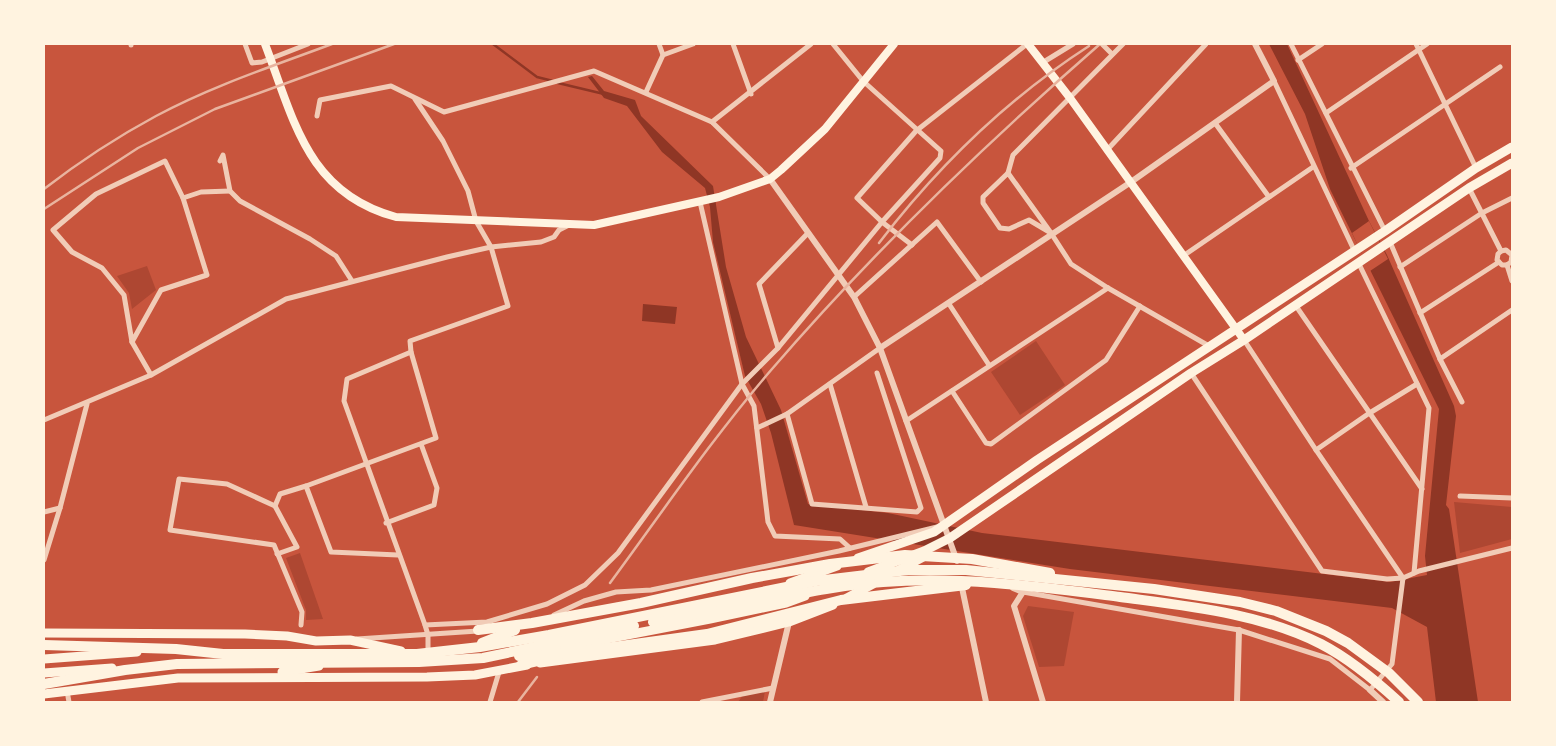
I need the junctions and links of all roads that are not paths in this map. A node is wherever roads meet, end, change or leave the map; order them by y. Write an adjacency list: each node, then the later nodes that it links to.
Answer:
1 (245, 44): 3 (street)
2 (265, 44): 54 (main road)
3 (308, 44)
4 (659, 44): 20 (street)
5 (693, 44): 20 (street)
6 (733, 44): 28 (street)
7 (811, 44): 28 (street)
8 (833, 44): 26 (street)
9 (894, 44): 26 (main road)
10 (1028, 44): 23 (main road); 36 (street)
11 (1073, 44): 23 (street)
12 (1102, 44): 21 (street)
13 (1123, 44): 21 (street)
14 (1206, 44): 38 (street)
15 (1255, 44): 25 (street)
16 (1291, 44): 22 (street)
17 (1322, 44): 22 (street)
18 (1427, 44): 19 (street)
19 (1417, 46): 31 (street); 32 (street)
20 (663, 54): 27 (street)
21 (1112, 54): 29 (street)
22 (1298, 60): 32 (street)
23 (1042, 63): 29 (main road)
24 (1500, 67): 31 (street)
25 (1274, 81): 35 (street); 41 (street)
26 (863, 82): 36 (street); 45 (main road)
27 (646, 92): 30 (street); 34 (street)
28 (751, 94): 34 (street)
29 (1070, 98): 38 (main road); 44 (street)
30 (415, 99): 33 (street); 54 (street)
31 (1444, 104): 42 (street); 43 (street)
32 (1326, 113): 42 (street)
33 (317, 116)
34 (712, 122): 45 (street)
35 (1215, 123): 46 (street); 49 (street)
36 (916, 130): 55 (street); 55 (street)
37 (1512, 147): 43 (highway)
38 (1107, 150): 46 (main road)
39 (220, 161): 48 (street)
40 (1512, 163): 47 (highway)
41 (1313, 167): 49 (street); 63 (street)
42 (1351, 168): 57 (street)
43 (1476, 168): 57 (highway)
44 (1008, 173): 59 (street); 59 (street)
45 (770, 179): 52 (main road); 58 (street)
46 (1131, 182): 59 (street); 66 (main road)
47 (1470, 188): 53 (street); 60 (highway)
48 (230, 191): 50 (street); 73 (street)
49 (1269, 197): 66 (street)
50 (183, 198): 84 (street); 84 (street)
51 (1512, 198): 53 (street)
52 (702, 202): 56 (main road); 94 (street)
53 (1482, 213): 64 (street); 70 (street)
54 (476, 221): 56 (main road); 62 (street)
55 (882, 222): 61 (street); 71 (street)
56 (569, 225): 62 (street)
57 (1385, 231): 63 (highway)
58 (808, 233): 71 (street); 86 (street)
59 (1052, 233): 74 (street); 75 (street)
60 (1390, 242): 68 (highway); 70 (street)
61 (912, 245): 74 (street); 76 (street)
62 (491, 247): 73 (street); 88 (street)
63 (1354, 250): 82 (highway)
64 (1501, 251): 65 (street); 67 (street)
65 (1512, 254): 69 (street)
66 (1183, 256): 82 (main road)
67 (1499, 262): 69 (street); 81 (street)
68 (1359, 264): 79 (highway); 96 (street)
69 (1507, 265): 72 (street)
70 (1400, 267): 81 (street)
71 (839, 276): 76 (street); 86 (street)
72 (1512, 280)
73 (352, 281): 93 (street)
74 (981, 282): 77 (street)
75 (1108, 288): 78 (street); 90 (street)
76 (854, 297): 87 (street)
77 (949, 304): 87 (street); 90 (street)
78 (1140, 306): 85 (street); 97 (street)
79 (1296, 306): 83 (highway); 101 (street)
80 (1512, 310): 89 (street)
81 (1420, 313): 89 (street)
82 (1236, 329): 83 (main road); 85 (highway)
83 (1244, 340): 92 (highway); 106 (street)
84 (132, 342): 93 (street)
85 (1209, 346): 117 (highway)
86 (778, 348): 94 (street)
87 (880, 348): 95 (street); 103 (street)
88 (411, 352): 105 (street); 107 (street)
89 (1440, 358): 98 (street)
90 (989, 365): 97 (street)
91 (877, 373): 113 (street)
92 (1191, 373): 118 (highway); 127 (street)
93 (151, 375): 99 (street)
94 (742, 384): 104 (street); 135 (street)
95 (830, 384): 100 (street); 113 (street)
96 (1417, 384): 101 (street); 109 (street)
97 (952, 391): 103 (street)
98 (1462, 402)
99 (87, 404): 102 (street); 114 (street)
100 (786, 414): 104 (street); 113 (street)
101 (1368, 414): 106 (street); 109 (street)
102 (44, 420)
103 (906, 421): 117 (street)
104 (757, 428): 119 (street)
105 (421, 444): 107 (street); 116 (street)
106 (1316, 450): 127 (street)
107 (366, 466): 108 (street); 116 (street)
108 (306, 486): 112 (street); 123 (street)
109 (1422, 490): 125 (street)
110 (1460, 496): 111 (street)
111 (1512, 498)
112 (275, 506): 122 (street); 122 (street)
113 (866, 507)
114 (60, 508): 115 (street); 124 (street)
115 (44, 512)
116 (386, 523): 123 (street)
117 (943, 526): 118 (street); 119 (street); 142 (highway)
118 (950, 538): 121 (highway); 126 (street)
119 (850, 548): 136 (street)
120 (1512, 548): 125 (street)
121 (928, 552): 132 (highway); 146 (highway)
122 (278, 554): 134 (street)
123 (398, 555): 135 (street)
124 (44, 560)
125 (1416, 572): 127 (street)
126 (960, 578): 130 (street); 160 (street)
127 (1403, 578): 153 (street)
128 (1086, 580): 131 (highway); 133 (highway); 165 (highway)
129 (999, 582): 131 (highway); 146 (highway); 164 (highway)
130 (1023, 592): 137 (street); 161 (street)
131 (754, 598): 141 (highway); 151 (highway)
132 (789, 622): 146 (highway); 152 (street)
133 (532, 623): 136 (highway); 142 (highway)
134 (300, 625)
135 (425, 625): 139 (street)
136 (478, 630): 139 (street)
137 (1239, 630): 153 (street); 162 (street)
138 (44, 633): 140 (highway)
139 (428, 635): 140 (street); 144 (street)
140 (316, 641): 143 (highway)
141 (44, 645)
142 (474, 646): 144 (highway)
143 (401, 651): 144 (highway); 145 (highway)
144 (428, 651)
145 (44, 659)
146 (520, 661): 147 (highway); 148 (highway)
147 (327, 665): 149 (highway); 150 (highway)
148 (499, 672): 150 (highway); 157 (street)
149 (44, 673)
150 (249, 676): 154 (highway)
151 (44, 684)
152 (773, 688): 158 (street); 159 (street)
153 (1370, 690): 163 (street)
154 (67, 691): 155 (highway); 156 (street)
155 (44, 694)
156 (68, 702)
157 (490, 702)
158 (702, 702)
159 (770, 702)
160 (986, 702)
161 (1043, 702)
162 (1237, 702)
163 (1383, 702)
164 (1399, 702)
165 (1418, 702)

